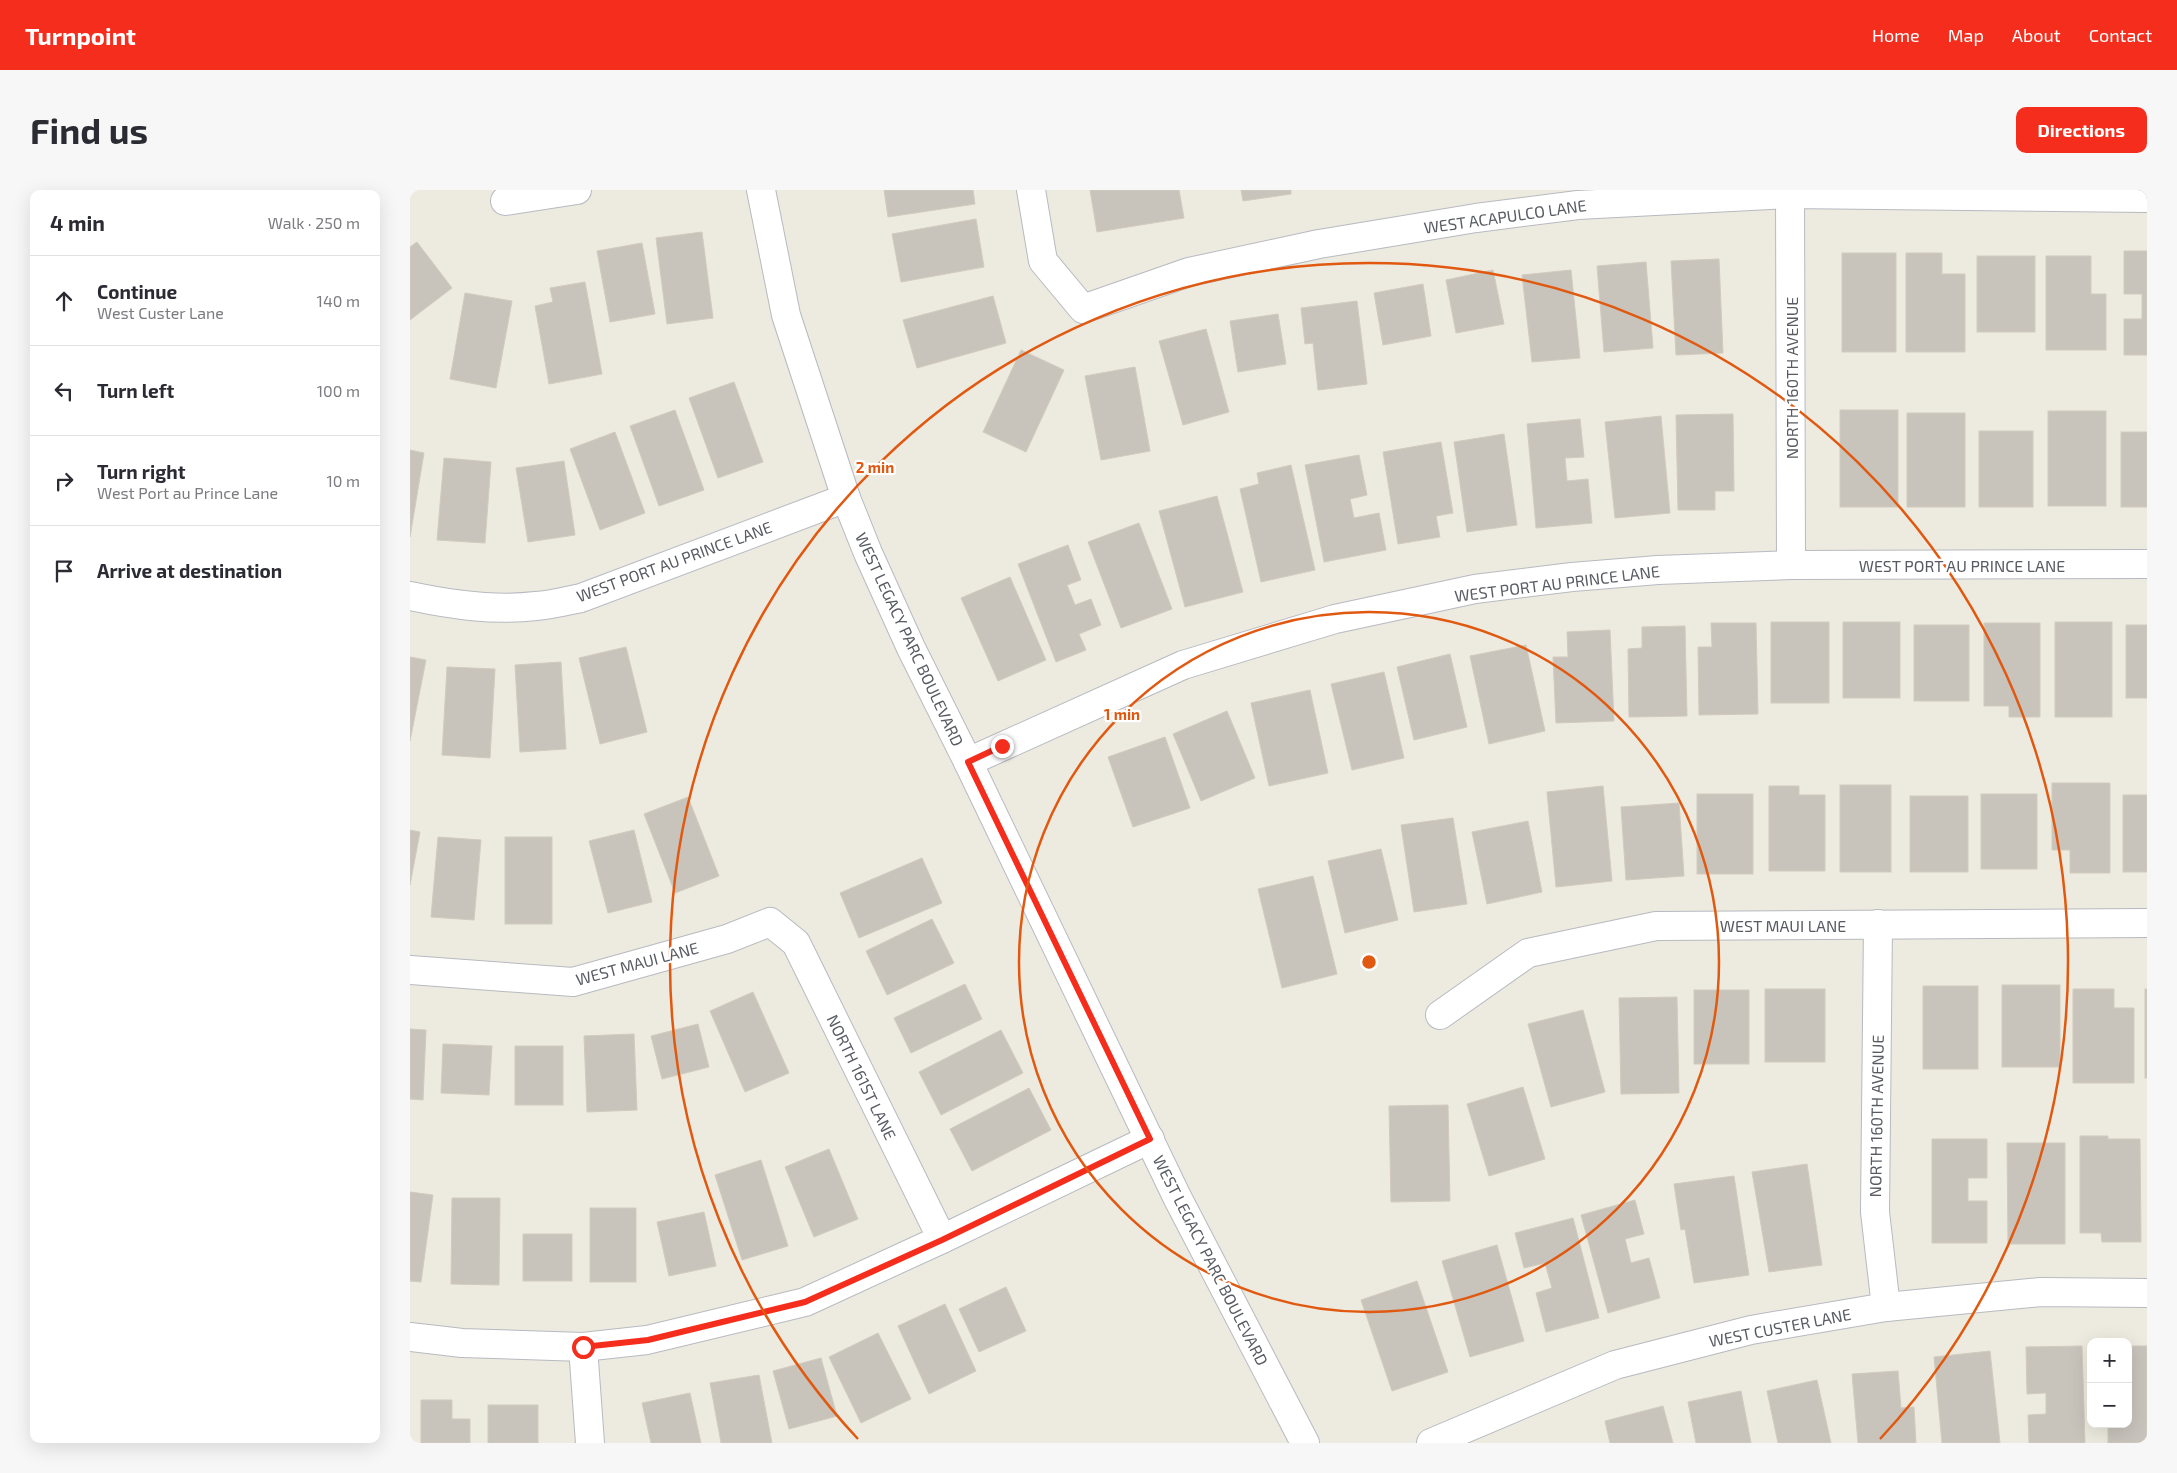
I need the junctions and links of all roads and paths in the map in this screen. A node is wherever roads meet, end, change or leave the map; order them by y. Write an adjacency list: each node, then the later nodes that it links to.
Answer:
1 (577, 190): 6 (street)
2 (761, 190): 7 (street, WEST LEGACY PARC BOULEVARD)
3 (1031, 190): 4 (street, WEST ACAPULCO LANE)
4 (1790, 192): 5 (street, WEST ACAPULCO LANE); 9 (street, NORTH 160TH AVENUE)
5 (2147, 198)
6 (505, 201)
7 (846, 498): 10 (street, WEST PORT AU PRINCE LANE); 11 (street, WEST LEGACY PARC BOULEVARD)
8 (2147, 564): 9 (street, WEST PORT AU PRINCE LANE)
9 (1791, 565): 11 (street, WEST PORT AU PRINCE LANE)
10 (410, 596)
11 (968, 762): 17 (street, WEST LEGACY PARC BOULEVARD)
12 (770, 922): 15 (street, WEST MAUI LANE); 18 (street, NORTH 161ST LANE)
13 (2147, 922): 14 (street, WEST MAUI LANE)
14 (1878, 924): 16 (street, WEST MAUI LANE); 20 (street, NORTH 160TH AVENUE)
15 (410, 970)
16 (1440, 1015)
17 (1150, 1139): 18 (street); 24 (street, WEST LEGACY PARC BOULEVARD)
18 (942, 1240): 22 (street)
19 (2147, 1293): 20 (street, WEST CUSTER LANE)
20 (1886, 1307): 25 (street, WEST CUSTER LANE)
21 (410, 1337): 22 (street)
22 (583, 1347): 23 (street)
23 (590, 1443)
24 (1305, 1443)
25 (1431, 1443)

